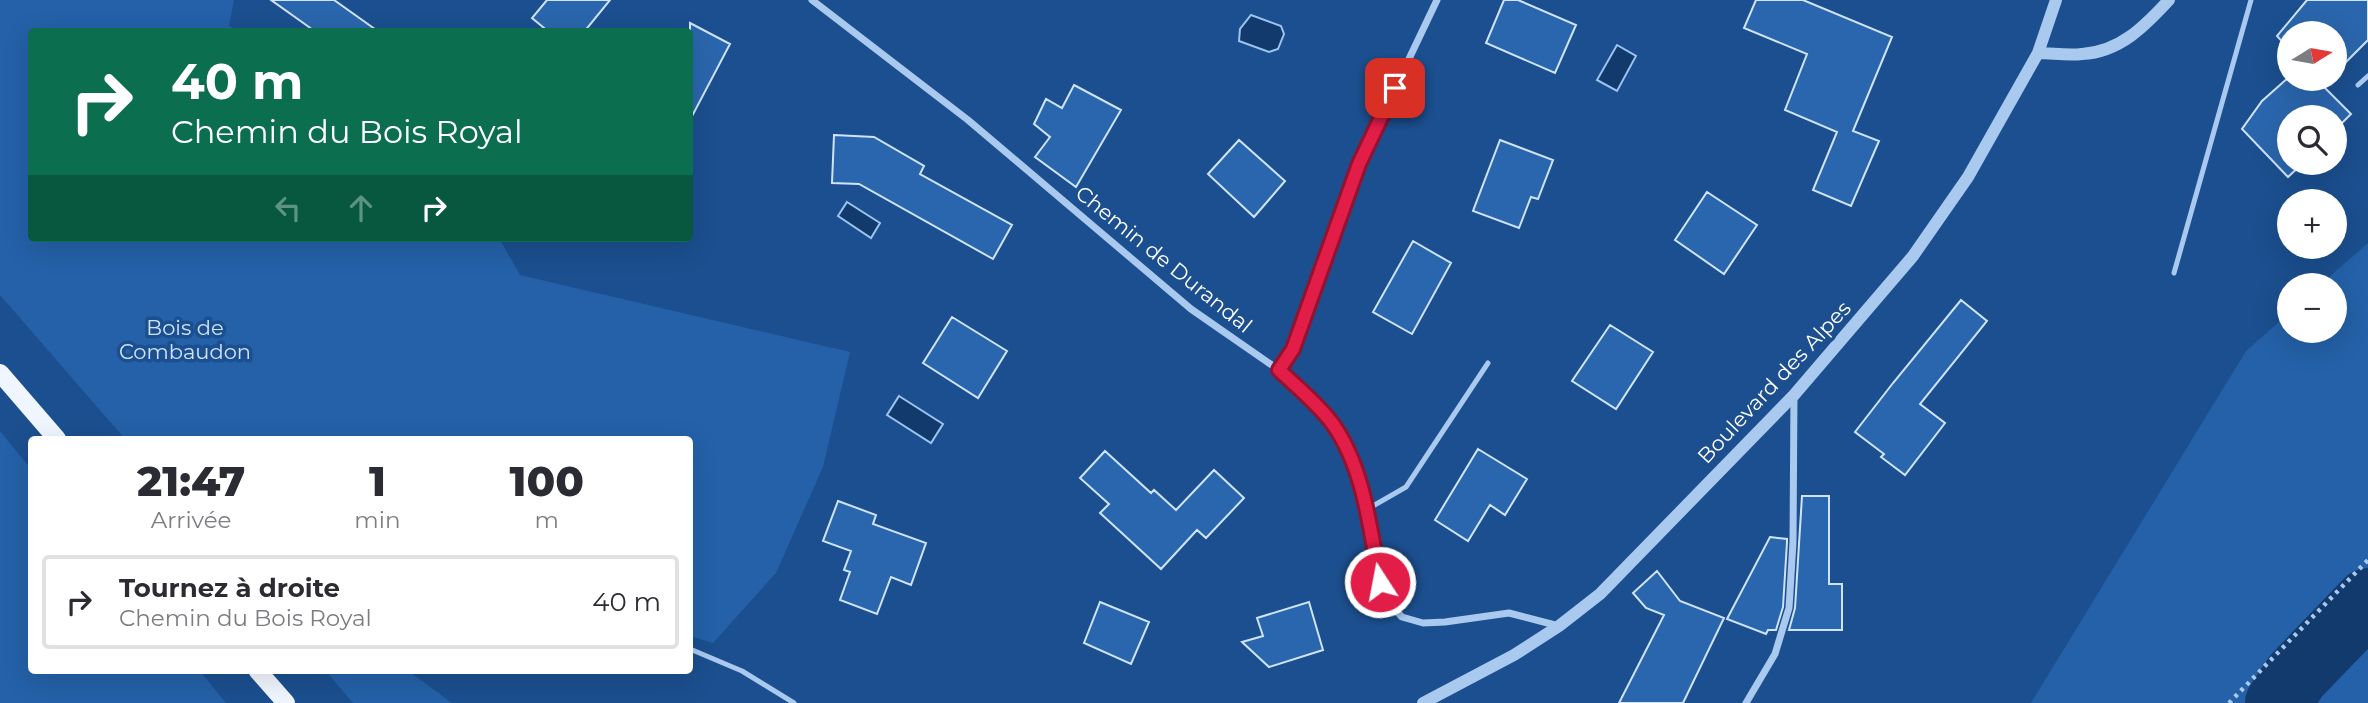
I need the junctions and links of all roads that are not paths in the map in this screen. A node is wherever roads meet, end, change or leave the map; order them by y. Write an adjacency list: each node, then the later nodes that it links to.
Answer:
1 (812, 0): 11 (street, Chemin de Durandal)
2 (1437, 0): 11 (street)
3 (2056, 0): 6 (street, Boulevard des Alpes)
4 (2169, 0): 6 (street)
5 (2251, 0): 9 (lane)
6 (2038, 53): 13 (street, Boulevard des Alpes)
7 (2368, 76): 8 (lane)
8 (2358, 85)
9 (2174, 274)
10 (1488, 363): 15 (lane)
11 (1279, 370): 15 (street, Chemin de Durandal)
12 (0, 373): 14 (main road)
13 (1794, 395): 16 (street, Boulevard des Alpes); 22 (street)
14 (54, 436)
15 (1366, 510): 16 (street, Chemin de Durandal)
16 (1559, 626): 21 (street, Boulevard des Alpes)
17 (693, 650): 20 (lane)
18 (261, 674): 19 (main road)
19 (286, 703)
20 (794, 703)
21 (1423, 703)
22 (1746, 703)

